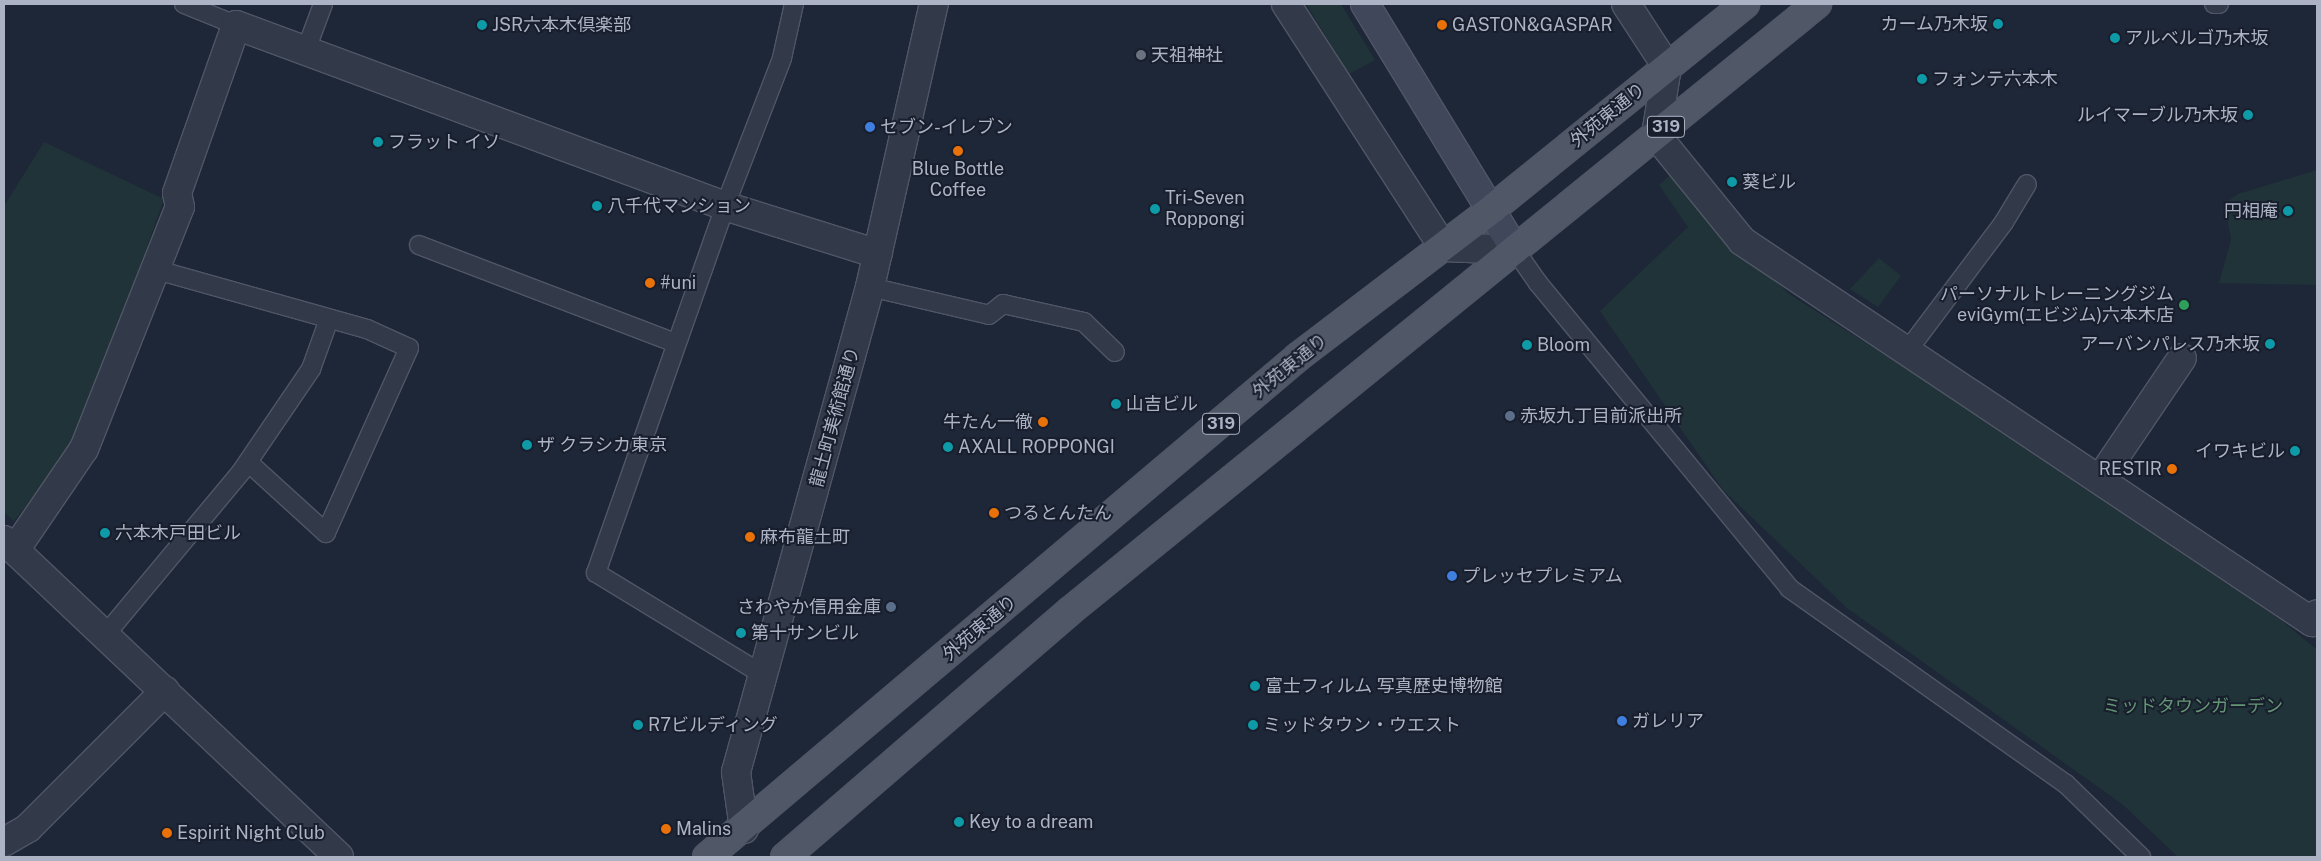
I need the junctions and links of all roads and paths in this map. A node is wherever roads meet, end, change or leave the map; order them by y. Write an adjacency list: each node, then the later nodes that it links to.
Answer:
1 (184, 4): 12 (lane)
2 (323, 4): 13 (lane)
3 (794, 4): 17 (lane)
4 (934, 4): 22 (street, 龍土町美術館通り)
5 (1286, 4): 20 (street)
6 (1365, 4): 18 (street)
7 (1626, 4): 14 (street)
8 (1745, 4): 14 (main road, 外苑東通り / 319)
9 (1817, 4): 15 (main road, 319)
10 (2214, 4): 11 (lane)
11 (2219, 4)
12 (236, 25): 13 (street); 23 (street)
13 (306, 50): 17 (street)
14 (1667, 67): 15 (street); 18 (main road, 外苑東通り / 319)
15 (1656, 135): 21 (main road, 319); 27 (street)
16 (2027, 184): 27 (lane)
17 (725, 206): 22 (street); 26 (lane)
18 (1492, 209): 20 (main road, 外苑東通り / 319); 21 (street)
19 (418, 245): 26 (lane)
20 (1443, 247): 21 (street); 37 (main road, 外苑東通り / 319)
21 (1515, 250): 41 (main road, 319); 42 (lane)
22 (878, 254): 24 (street, 龍土町美術館通り)
23 (157, 270): 25 (lane); 32 (street)
24 (870, 287): 28 (lane); 35 (street, 龍土町美術館通り)
25 (329, 319): 30 (lane); 30 (lane)
26 (676, 343): 35 (lane)
27 (1908, 350): 31 (street)
28 (1115, 352)
29 (2182, 358): 31 (street)
30 (248, 462): 34 (lane)
31 (2100, 479): 33 (street)
32 (9, 545): 34 (street)
33 (2317, 614)
34 (106, 634): 36 (street)
35 (765, 676): 37 (street, 龍土町美術館通り)
36 (165, 691): 38 (street); 39 (street)
37 (744, 829): 40 (main road, 外苑東通り / 319)
38 (4, 842)
39 (339, 857)
40 (707, 857)
41 (785, 857)
42 (2141, 857)

